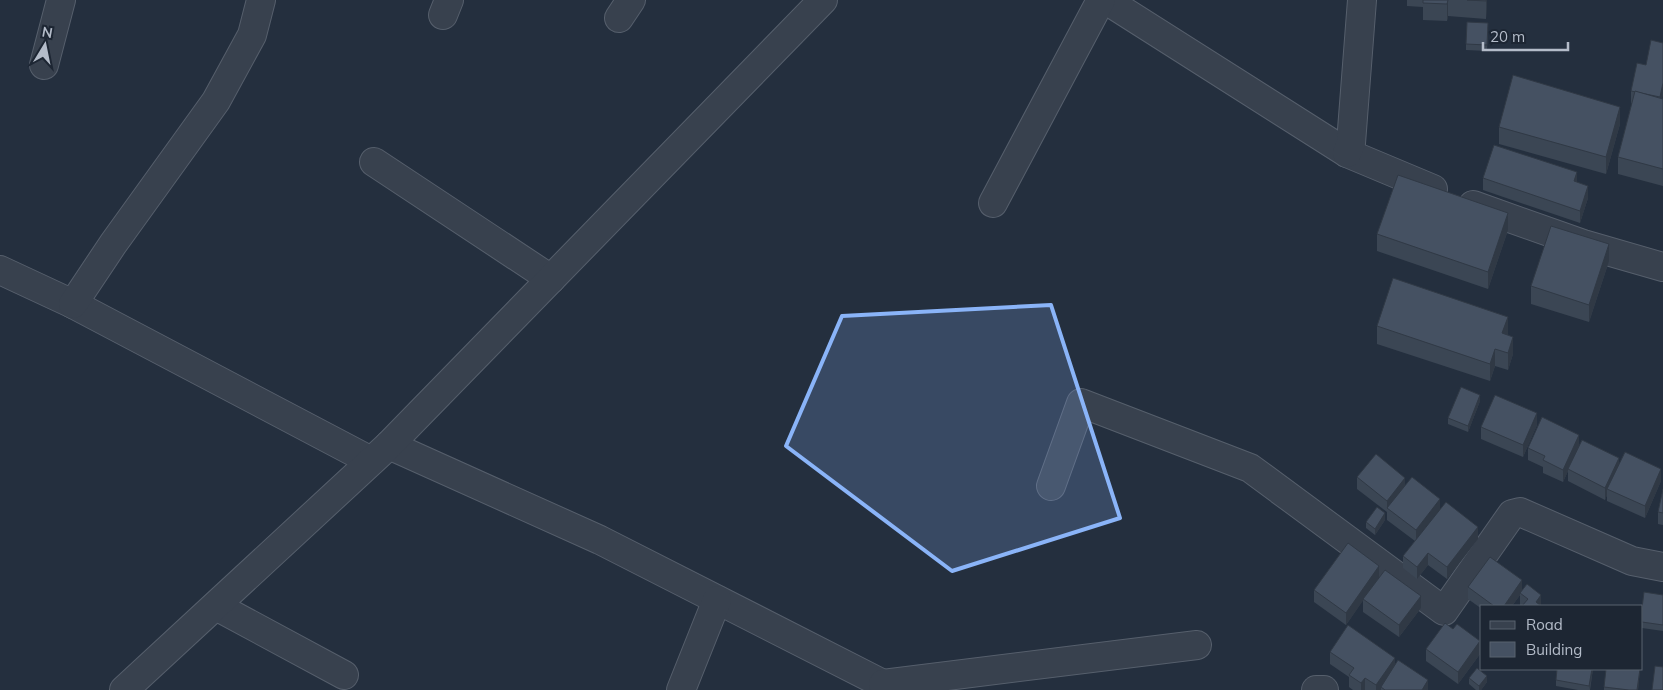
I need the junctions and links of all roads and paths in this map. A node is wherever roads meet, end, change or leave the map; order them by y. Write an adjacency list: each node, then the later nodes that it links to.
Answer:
1 (61, 0): 7 (street)
2 (261, 0): 14 (street)
3 (823, 0): 13 (street)
4 (1101, 0): 10 (street)
5 (1106, 0): 8 (street)
6 (1362, 0): 8 (street)
7 (44, 65)
8 (1348, 153): 11 (street)
9 (374, 162): 13 (street)
10 (993, 204)
11 (1663, 267)
12 (0, 270): 14 (street)
13 (551, 279): 15 (street)
14 (73, 304): 15 (street)
15 (380, 453): 18 (street); 19 (street)
16 (1051, 486): 17 (street)
17 (1663, 567)
18 (717, 600): 23 (street); 25 (street)
19 (216, 606): 21 (street); 24 (street)
20 (1197, 645): 22 (street)
21 (344, 675)
22 (997, 680): 23 (street)
23 (884, 688)
24 (124, 690)
25 (681, 690)
26 (1316, 690): 27 (street)
27 (1324, 690)

